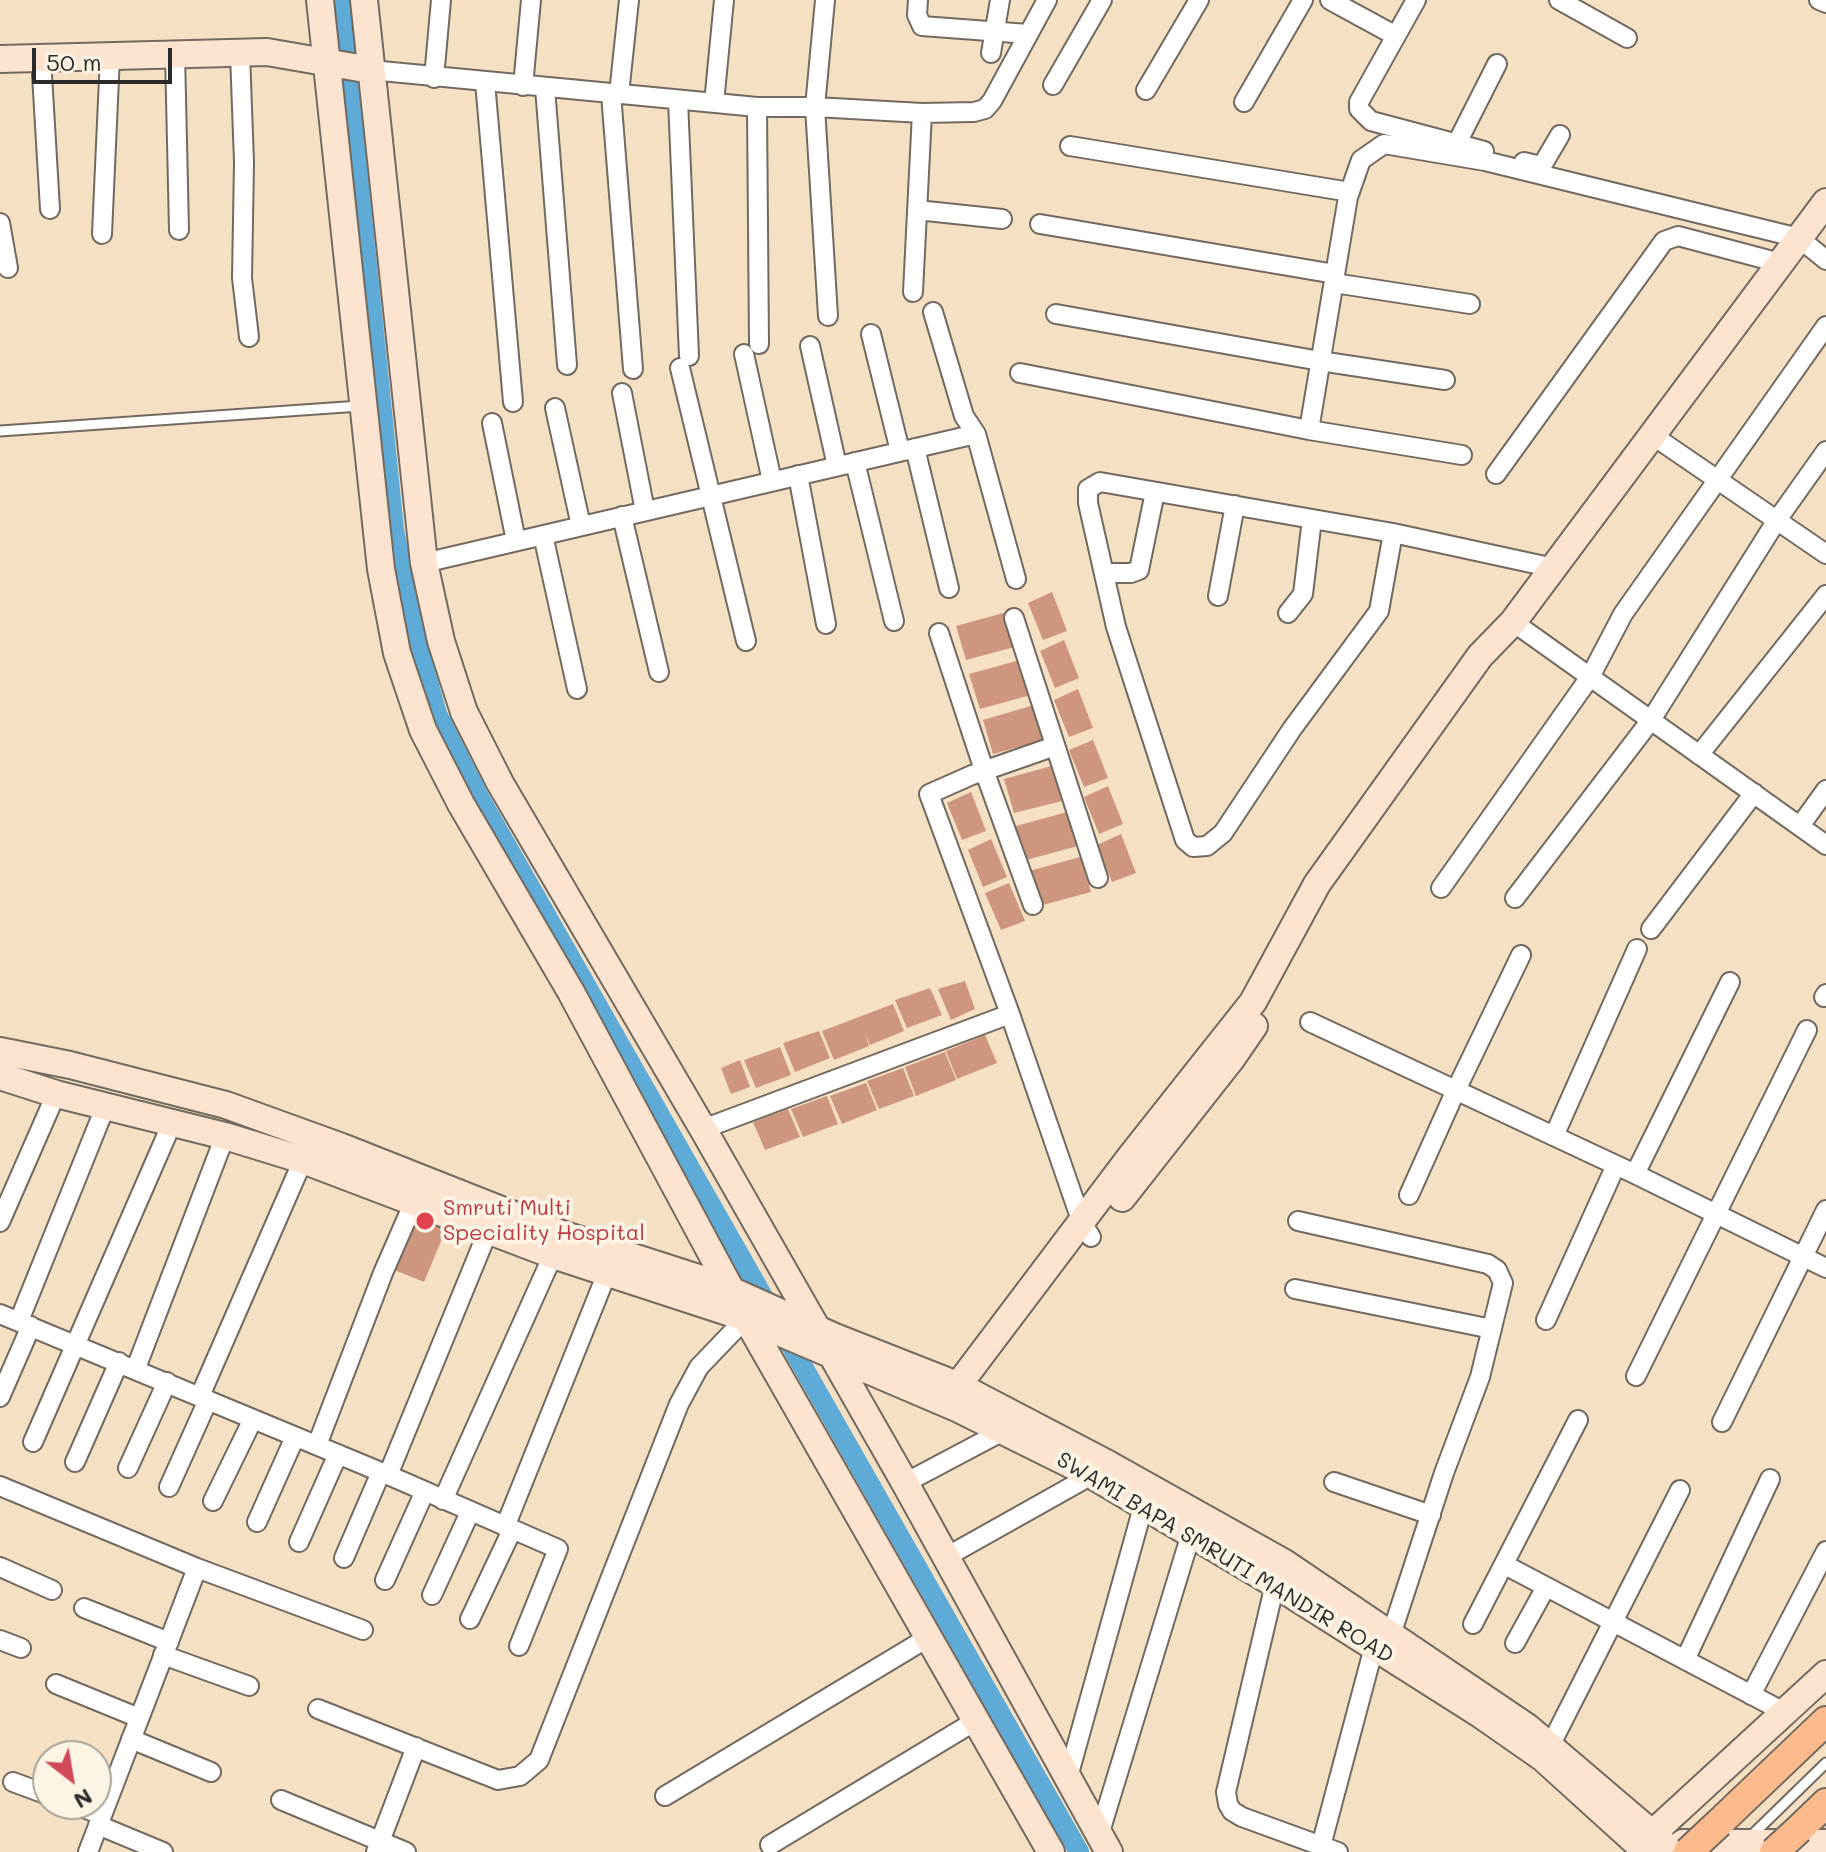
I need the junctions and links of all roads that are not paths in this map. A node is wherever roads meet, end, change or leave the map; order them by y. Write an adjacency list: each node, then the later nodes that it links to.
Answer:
1 (320, 0): 29 (street)
2 (364, 0): 31 (street)
3 (441, 0): 32 (street)
4 (531, 0): 35 (street)
5 (629, 0): 38 (street)
6 (724, 0): 41 (street)
7 (825, 0): 43 (street)
8 (918, 0): 19 (street)
9 (1000, 0): 19 (street)
10 (1047, 0): 20 (street)
11 (1102, 0): 34 (street)
12 (1199, 0): 37 (street)
13 (1303, 0): 40 (street)
14 (1330, 0): 21 (street)
15 (1416, 0): 21 (street)
16 (1559, 0): 22 (street)
17 (1819, 0): 18 (street)
18 (1826, 3)
19 (994, 31): 20 (street); 24 (street)
20 (1028, 34): 44 (street)
21 (1396, 36): 46 (street)
22 (1627, 38)
23 (240, 53): 25 (street); 29 (street); 70 (street)
24 (991, 53)
25 (175, 54): 26 (street); 56 (street)
26 (110, 56): 27 (street); 57 (street)
27 (41, 58): 28 (street); 51 (street)
28 (0, 59)
29 (328, 64): 31 (street); 79 (street)
30 (1497, 64): 46 (street)
31 (371, 70): 32 (street); 106 (street)
32 (434, 78): 33 (street)
33 (485, 82): 35 (street); 78 (street)
34 (1053, 85)
35 (523, 86): 36 (street)
36 (545, 88): 38 (street); 73 (street)
37 (1146, 90)
38 (615, 94): 39 (street); 74 (street)
39 (678, 100): 41 (street); 95 (street)
40 (1244, 102)
41 (714, 103): 42 (street)
42 (757, 107): 43 (street); 93 (street)
43 (815, 107): 44 (street); 67 (street)
44 (922, 113): 52 (street)
45 (1560, 135): 48 (street)
46 (1457, 143): 48 (street)
47 (1070, 146): 49 (street)
48 (1527, 167): 49 (street); 58 (street)
49 (1350, 192): 62 (street)
50 (1826, 202): 58 (street)
51 (50, 209)
52 (917, 210): 53 (street); 63 (street)
53 (1002, 219)
54 (0, 223): 61 (street)
55 (1040, 224): 62 (street)
56 (179, 230)
57 (102, 234)
58 (1799, 238): 59 (street); 60 (street)
59 (1826, 260)
60 (1780, 263): 85 (street); 90 (street)
61 (8, 268)
62 (1334, 279): 64 (street); 72 (street)
63 (913, 292)
64 (1470, 304)
65 (933, 312): 84 (street)
66 (1056, 314): 72 (street)
67 (828, 316)
68 (1826, 326): 92 (street)
69 (871, 334): 86 (street)
70 (249, 337)
71 (810, 346): 89 (street)
72 (1320, 361): 76 (street); 82 (street)
73 (567, 365)
74 (633, 369)
75 (1020, 373): 82 (street)
76 (1445, 380)
77 (622, 393): 97 (street)
78 (513, 402)
79 (364, 406): 83 (lane); 107 (street)
80 (555, 408): 101 (street)
81 (492, 423): 104 (street)
82 (1309, 430): 88 (street)
83 (0, 431)
84 (976, 434): 86 (street); 110 (street)
85 (1652, 435): 92 (street); 108 (street)
86 (908, 450): 89 (street); 111 (street)
87 (1826, 451): 100 (street)
88 (1462, 455)
89 (846, 464): 91 (street); 116 (street)
90 (1496, 474)
91 (798, 475): 93 (street); 117 (street)
92 (1717, 479): 100 (street); 122 (street)
93 (772, 481): 95 (street)
94 (1155, 492): 96 (street); 109 (street); 109 (street)
95 (711, 496): 97 (street); 120 (street)
96 (1235, 505): 99 (street); 113 (street)
97 (645, 511): 98 (street)
98 (622, 516): 101 (street); 121 (street)
99 (1312, 519): 102 (street); 114 (street)
100 (1777, 520): 105 (street); 124 (street)
101 (581, 526): 103 (street)
102 (1393, 533): 108 (street); 109 (street)
103 (543, 535): 104 (street); 123 (street)
104 (516, 541): 106 (street)
105 (1826, 554)
106 (424, 563): 107 (street); 149 (street)
107 (382, 568): 168 (street)
108 (1554, 568): 118 (street)
109 (1104, 573)
110 (1016, 579)
111 (949, 588)
112 (1826, 595): 126 (street)
113 (1218, 596)
114 (1288, 613)
115 (1014, 618): 125 (street)
116 (894, 621)
117 (826, 624)
118 (1507, 629): 122 (street); 161 (street)
119 (939, 633): 127 (street)
120 (746, 641)
121 (659, 672)
122 (1590, 677): 124 (street); 133 (street)
123 (577, 689)
124 (1651, 720): 126 (street); 134 (street)
125 (1055, 746): 127 (street); 132 (street)
126 (1699, 755): 129 (street)
127 (984, 770): 135 (street); 140 (street)
128 (1826, 790): 130 (street)
129 (1754, 793): 130 (street); 136 (street)
130 (1800, 826): 131 (street)
131 (1826, 845)
132 (1098, 878)
133 (1441, 888)
134 (1515, 898)
135 (1033, 905)
136 (1651, 929)
137 (1637, 949): 151 (street)
138 (1521, 955): 145 (street)
139 (1730, 982): 154 (street)
140 (1010, 1014): 149 (street); 161 (street)
141 (1310, 1022): 145 (street)
142 (1807, 1030): 158 (street)
143 (0, 1051): 168 (street)
144 (0, 1076): 146 (street, SWAMI BAPA SMRUTI MANDIR ROAD)
145 (1456, 1090): 151 (street); 155 (street)
146 (56, 1094): 147 (street, SWAMI BAPA SMRUTI MANDIR ROAD); 160 (street)
147 (106, 1105): 148 (street, SWAMI BAPA SMRUTI MANDIR ROAD); 172 (street)
148 (172, 1123): 150 (street, SWAMI BAPA SMRUTI MANDIR ROAD); 175 (street)
149 (703, 1129): 173 (street)
150 (225, 1136): 152 (street, SWAMI BAPA SMRUTI MANDIR ROAD); 177 (street)
151 (1554, 1136): 153 (street)
152 (303, 1160): 156 (street, SWAMI BAPA SMRUTI MANDIR ROAD); 181 (street)
153 (1616, 1165): 154 (street); 171 (street)
154 (1635, 1174): 158 (street)
155 (1409, 1195)
156 (414, 1202): 162 (street, SWAMI BAPA SMRUTI MANDIR ROAD); 189 (street)
157 (1826, 1210): 164 (street)
158 (1716, 1213): 164 (street); 178 (street)
159 (1298, 1221): 174 (street)
160 (0, 1222)
161 (1086, 1230): 182 (street)
162 (488, 1231): 163 (street, SWAMI BAPA SMRUTI MANDIR ROAD); 193 (street)
163 (553, 1255): 166 (street, SWAMI BAPA SMRUTI MANDIR ROAD); 202 (street)
164 (1804, 1257): 165 (street); 185 (street)
165 (1826, 1268)
166 (607, 1273): 170 (street, SWAMI BAPA SMRUTI MANDIR ROAD); 208 (street)
167 (1295, 1289): 174 (street)
168 (732, 1290): 170 (street); 173 (street)
169 (0, 1314): 172 (street)
170 (746, 1318): 176 (street, SWAMI BAPA SMRUTI MANDIR ROAD); 227 (street); 246 (street)
171 (1546, 1320)
172 (25, 1323): 175 (street); 180 (street)
173 (814, 1328): 176 (street); 182 (street)
174 (1492, 1329): 206 (street)
175 (75, 1346): 177 (street); 188 (street)
176 (829, 1353): 182 (street, SWAMI BAPA SMRUTI MANDIR ROAD); 197 (street)
177 (128, 1365): 179 (street); 191 (street)
178 (1636, 1376)
179 (167, 1382): 181 (street); 192 (street)
180 (0, 1397)
181 (204, 1398): 183 (street); 199 (street)
182 (958, 1398): 186 (street, SWAMI BAPA SMRUTI MANDIR ROAD); 229 (street)
183 (253, 1419): 187 (street); 203 (street)
184 (1578, 1420): 214 (street)
185 (1722, 1422)
186 (1005, 1430): 194 (street, SWAMI BAPA SMRUTI MANDIR ROAD); 197 (street)
187 (295, 1437): 189 (street); 207 (street)
188 (33, 1442)
189 (317, 1445): 190 (street)
190 (338, 1454): 193 (street); 210 (street)
191 (75, 1462)
192 (128, 1468)
193 (385, 1473): 201 (street); 213 (street)
194 (1092, 1475): 204 (street, SWAMI BAPA SMRUTI MANDIR ROAD); 212 (street)
195 (1770, 1479): 234 (street)
196 (1334, 1482): 206 (street)
197 (905, 1483): 212 (street)
198 (0, 1486): 216 (street)
199 (169, 1487)
200 (1680, 1490): 224 (street)
201 (425, 1491): 202 (street); 217 (street)
202 (443, 1500): 205 (street)
203 (213, 1501)
204 (1143, 1507): 209 (street, SWAMI BAPA SMRUTI MANDIR ROAD); 249 (street)
205 (470, 1512): 208 (street); 221 (street)
206 (1431, 1515): 229 (street)
207 (257, 1522)
208 (508, 1529): 223 (street); 231 (street)
209 (1191, 1534): 218 (street, SWAMI BAPA SMRUTI MANDIR ROAD); 257 (street)
210 (299, 1542)
211 (1826, 1551): 238 (street)
212 (946, 1557): 249 (street)
213 (344, 1558)
214 (1505, 1565): 219 (street); 225 (street)
215 (0, 1567): 220 (street)
216 (197, 1568): 226 (street); 233 (street)
217 (385, 1580)
218 (1275, 1584): 229 (street, SWAMI BAPA SMRUTI MANDIR ROAD); 263 (street)
219 (1546, 1587): 224 (street); 230 (street)
220 (52, 1590)
221 (432, 1595)
222 (84, 1608): 233 (street)
223 (470, 1619)
224 (1613, 1622): 234 (street); 245 (street)
225 (1473, 1624)
226 (363, 1630)
227 (929, 1637): 242 (street); 253 (street)
228 (0, 1640): 232 (street)
229 (1382, 1641): 245 (street); 260 (street, SWAMI BAPA SMRUTI MANDIR ROAD); 263 (street)
230 (1515, 1643)
231 (519, 1646)
232 (21, 1648)
233 (166, 1648): 237 (street); 241 (street)
234 (1685, 1660): 238 (street)
235 (1826, 1674): 240 (street)
236 (56, 1684): 241 (street)
237 (249, 1686)
238 (1751, 1695): 240 (street)
239 (318, 1709): 246 (street)
240 (1784, 1712): 260 (street)
241 (139, 1718): 244 (street)
242 (977, 1720): 259 (street); 267 (street)
243 (1826, 1721): 260 (main road, bridge)
244 (131, 1739): 248 (street); 252 (street)
245 (1550, 1746): 260 (street)
246 (416, 1747): 261 (street)
247 (1826, 1763): 262 (lane)
248 (211, 1772)
249 (1068, 1777): 257 (street)
250 (13, 1782): 251 (street)
251 (32, 1789)
252 (112, 1789)
253 (665, 1796)
254 (281, 1800): 261 (street)
255 (1826, 1803): 268 (main road, bridge)
256 (100, 1820): 264 (street); 265 (street)
257 (1104, 1843)
258 (1826, 1843): 262 (street)
259 (770, 1845)
260 (1655, 1845): 262 (street)
261 (378, 1847): 266 (street)
262 (1740, 1848)
263 (1329, 1849)
264 (88, 1852)
265 (163, 1852)
266 (406, 1852)
267 (1051, 1852)
268 (1774, 1852)

